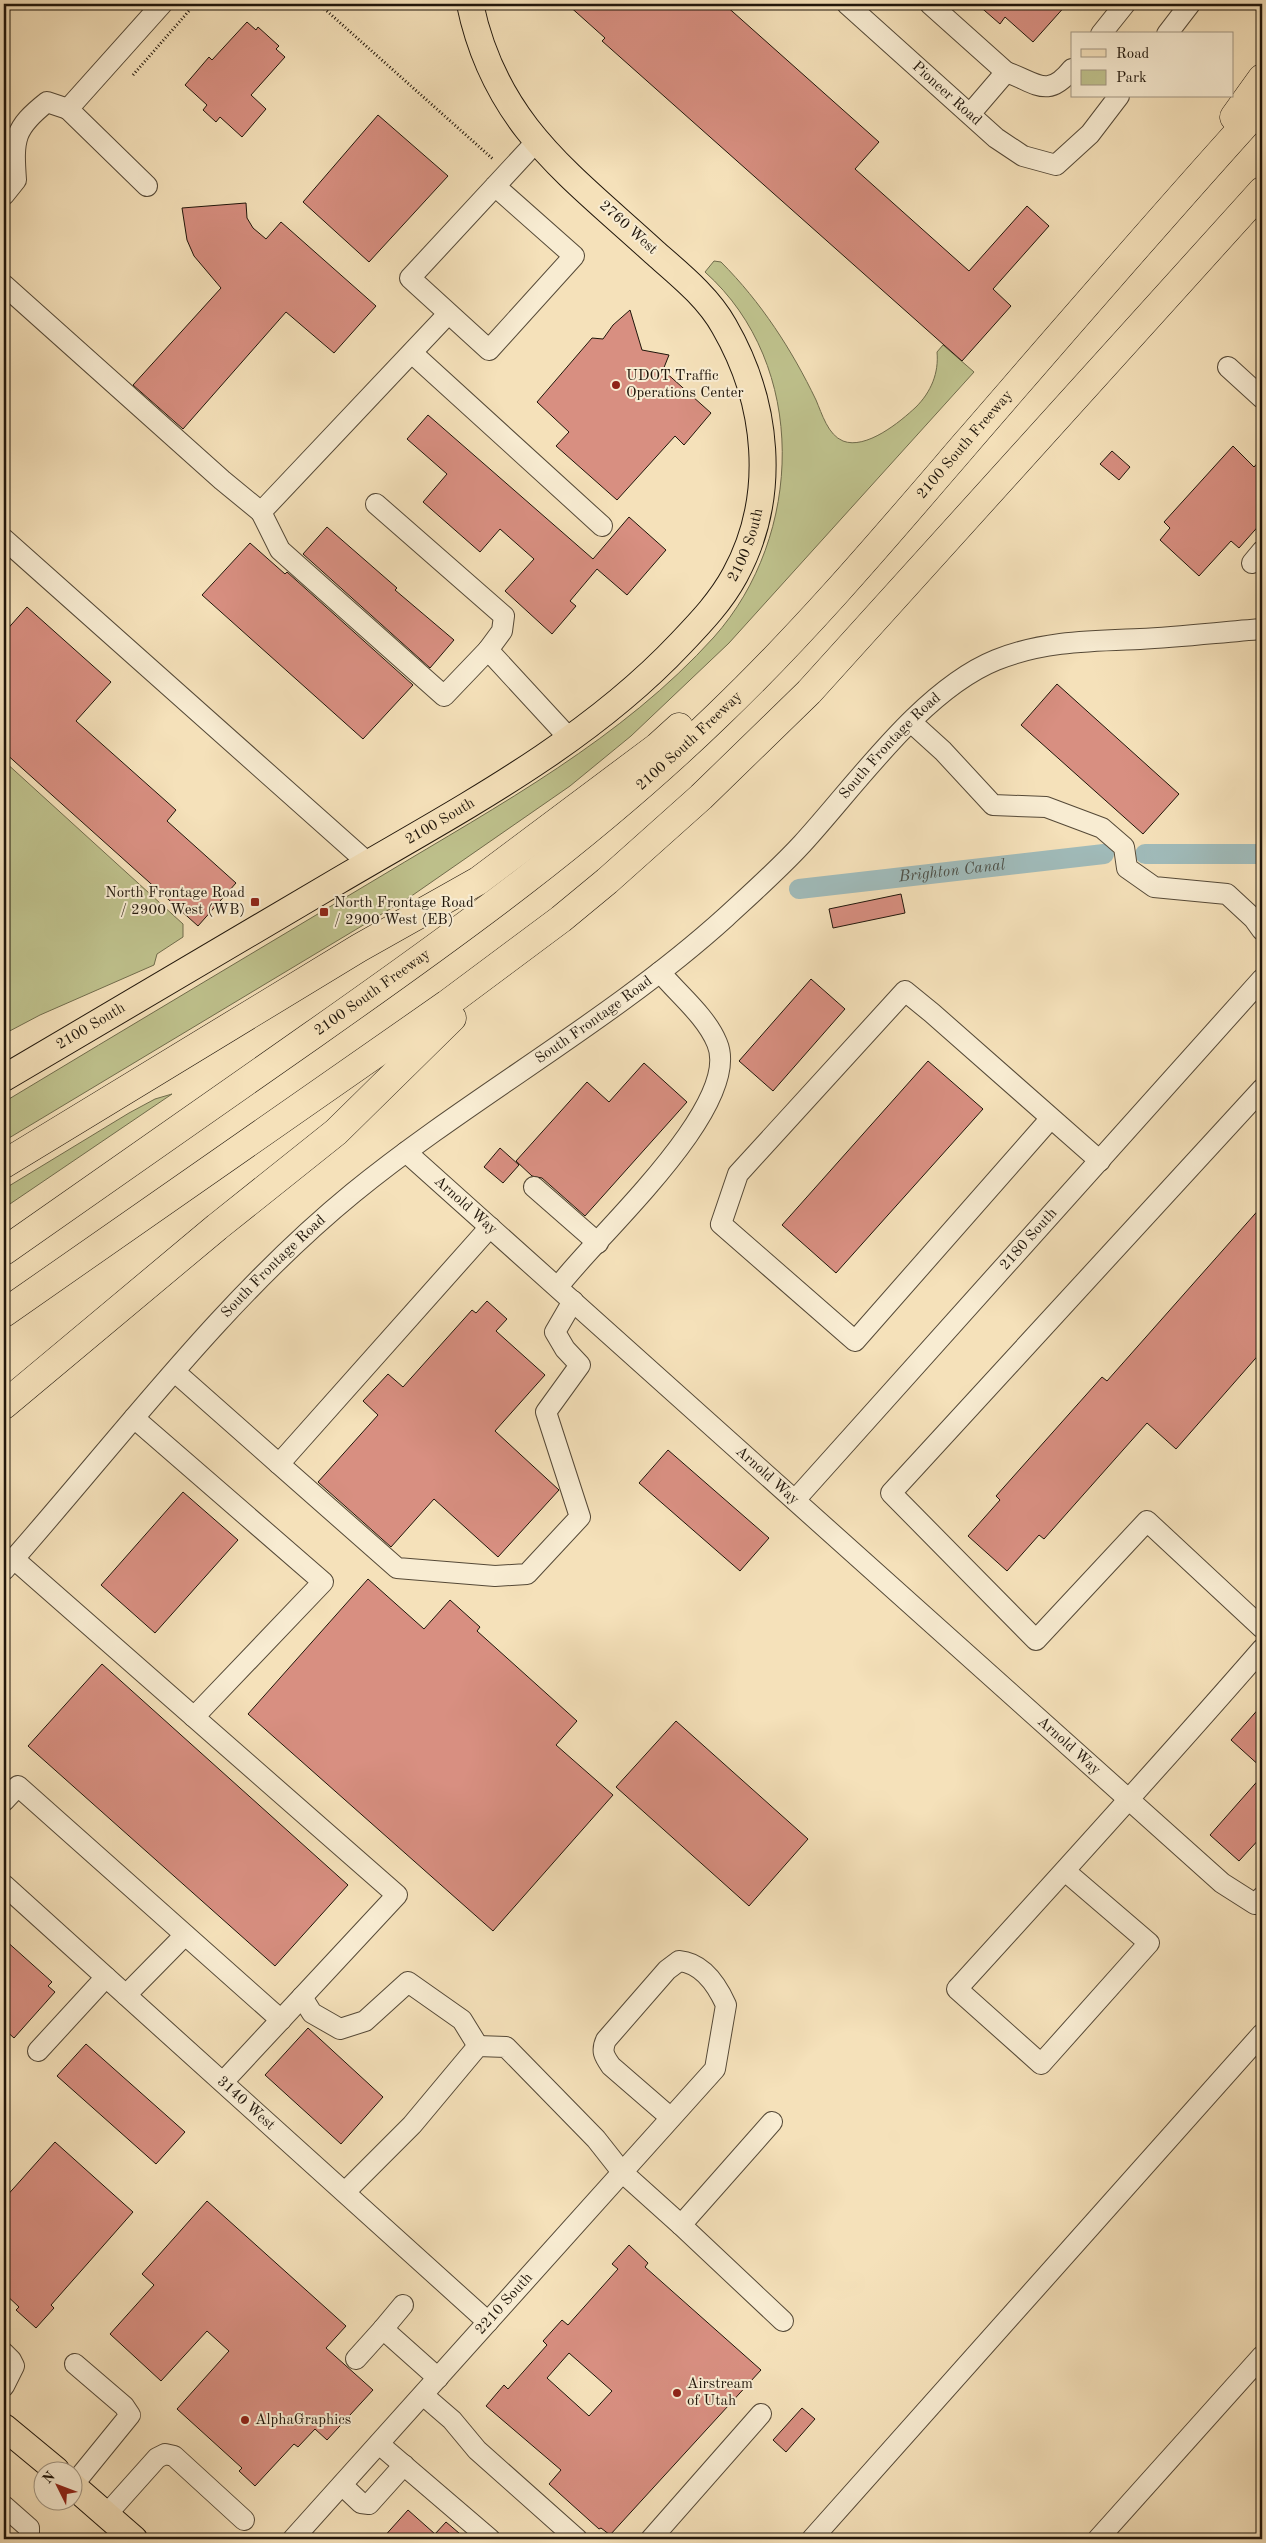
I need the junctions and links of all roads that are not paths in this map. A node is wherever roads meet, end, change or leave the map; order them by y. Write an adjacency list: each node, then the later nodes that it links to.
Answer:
1 (162, 4): 14 (street)
2 (470, 4): 16 (main road, 2760 West)
3 (847, 4): 15 (street, Pioneer Road)
4 (930, 4): 10 (street)
5 (1126, 4): 7 (street)
6 (1184, 6): 8 (street)
7 (1103, 32)
8 (1168, 32)
9 (1071, 70): 10 (street)
10 (1006, 72): 15 (street)
11 (1262, 78): 21 (highway)
12 (1117, 98): 15 (street, Pioneer Road)
13 (1262, 106): 21 (highway, 2100 South Freeway)
14 (68, 108): 17 (street); 20 (street)
15 (970, 114)
16 (536, 142): 18 (street); 27 (main road, 2760 West)
17 (147, 186)
18 (495, 186): 23 (street); 23 (street)
19 (1262, 191): 38 (highway)
20 (4, 194)
21 (1153, 227): 30 (highway, 2100 South Freeway)
22 (4, 285): 29 (street)
23 (448, 314): 24 (street)
24 (412, 353): 29 (street); 31 (street)
25 (1228, 367): 26 (street)
26 (1262, 398)
27 (764, 461): 36 (main road, 2100 South)
28 (376, 504): 34 (street)
29 (261, 512): 34 (street)
30 (901, 519): 47 (highway); 51 (highway, 2100 South Freeway)
31 (602, 526)
32 (4, 539): 37 (street)
33 (1262, 629): 35 (street, South Frontage Road)
34 (488, 650): 36 (street)
35 (910, 722): 39 (street); 40 (street, South Frontage Road)
36 (570, 738): 37 (main road, 2100 South)
37 (368, 863): 42 (main road, 2100 South)
38 (561, 920): 54 (highway); 56 (highway)
39 (1262, 930)
40 (660, 972): 45 (street, South Frontage Road); 50 (street)
41 (1262, 979): 46 (street, 2180 South)
42 (4, 1078)
43 (1262, 1089): 61 (street)
44 (1051, 1118): 44 (street); 46 (street)
45 (406, 1152): 49 (street, Arnold Way); 55 (street, South Frontage Road)
46 (1100, 1161): 59 (street, 2180 South)
47 (4, 1164)
48 (534, 1187): 50 (street)
49 (490, 1227): 52 (street, Arnold Way); 58 (street)
50 (598, 1243): 52 (street)
51 (4, 1252)
52 (558, 1287): 53 (street, Arnold Way)
53 (573, 1301): 58 (street); 59 (street, Arnold Way)
54 (4, 1313)
55 (175, 1372): 57 (street, South Frontage Road); 58 (street)
56 (4, 1405)
57 (134, 1418): 60 (street, South Frontage Road); 63 (street)
58 (279, 1464)
59 (795, 1500): 64 (street, Arnold Way)
60 (9, 1564): 63 (street)
61 (1262, 1628)
62 (1262, 1649): 64 (street)
63 (194, 1716): 72 (street)
64 (1130, 1799): 66 (street); 68 (street, Arnold Way)
65 (4, 1801): 69 (street)
66 (1065, 1871): 66 (street)
67 (4, 1885): 70 (street, 3140 West)
68 (1262, 1896)
69 (185, 1934): 71 (street); 73 (street)
70 (106, 1977): 71 (street, 3140 West); 76 (street)
71 (126, 1996): 77 (street, 3140 West)
72 (302, 1998): 73 (street); 75 (street)
73 (280, 2020): 77 (street)
74 (1262, 2034): 111 (street)
75 (478, 2046): 80 (street); 81 (street)
76 (38, 2051)
77 (223, 2082): 81 (street, 3140 West)
78 (671, 2118): 78 (street, 2210 South); 80 (street, 2210 South)
79 (772, 2122): 82 (street)
80 (622, 2172): 82 (street); 85 (street, 2210 South)
81 (345, 2192): 85 (street, 3140 West)
82 (681, 2225): 84 (street)
83 (403, 2305): 86 (street)
84 (783, 2321)
85 (488, 2322): 91 (street, 2210 South)
86 (382, 2329): 89 (street); 91 (street)
87 (4, 2353): 92 (street)
88 (1262, 2356): 112 (street)
89 (356, 2359)
90 (75, 2364): 99 (street)
91 (438, 2378): 93 (street, 2210 South)
92 (4, 2386)
93 (423, 2395): 96 (street, 2210 South); 109 (street)
94 (762, 2414): 110 (street)
95 (4, 2427): 97 (main road)
96 (379, 2444): 98 (street); 100 (street, 2210 South)
97 (44, 2460)
98 (404, 2466): 100 (street); 108 (street)
99 (82, 2474)
100 (342, 2485): 107 (street, 2210 South)
101 (82, 2493): 103 (main road)
102 (4, 2506): 105 (street)
103 (106, 2514): 104 (street); 106 (main road)
104 (244, 2520)
105 (29, 2539)
106 (134, 2539)
107 (293, 2539)
108 (490, 2539)
109 (577, 2539)
110 (651, 2539)
111 (812, 2539)
112 (1098, 2539)

